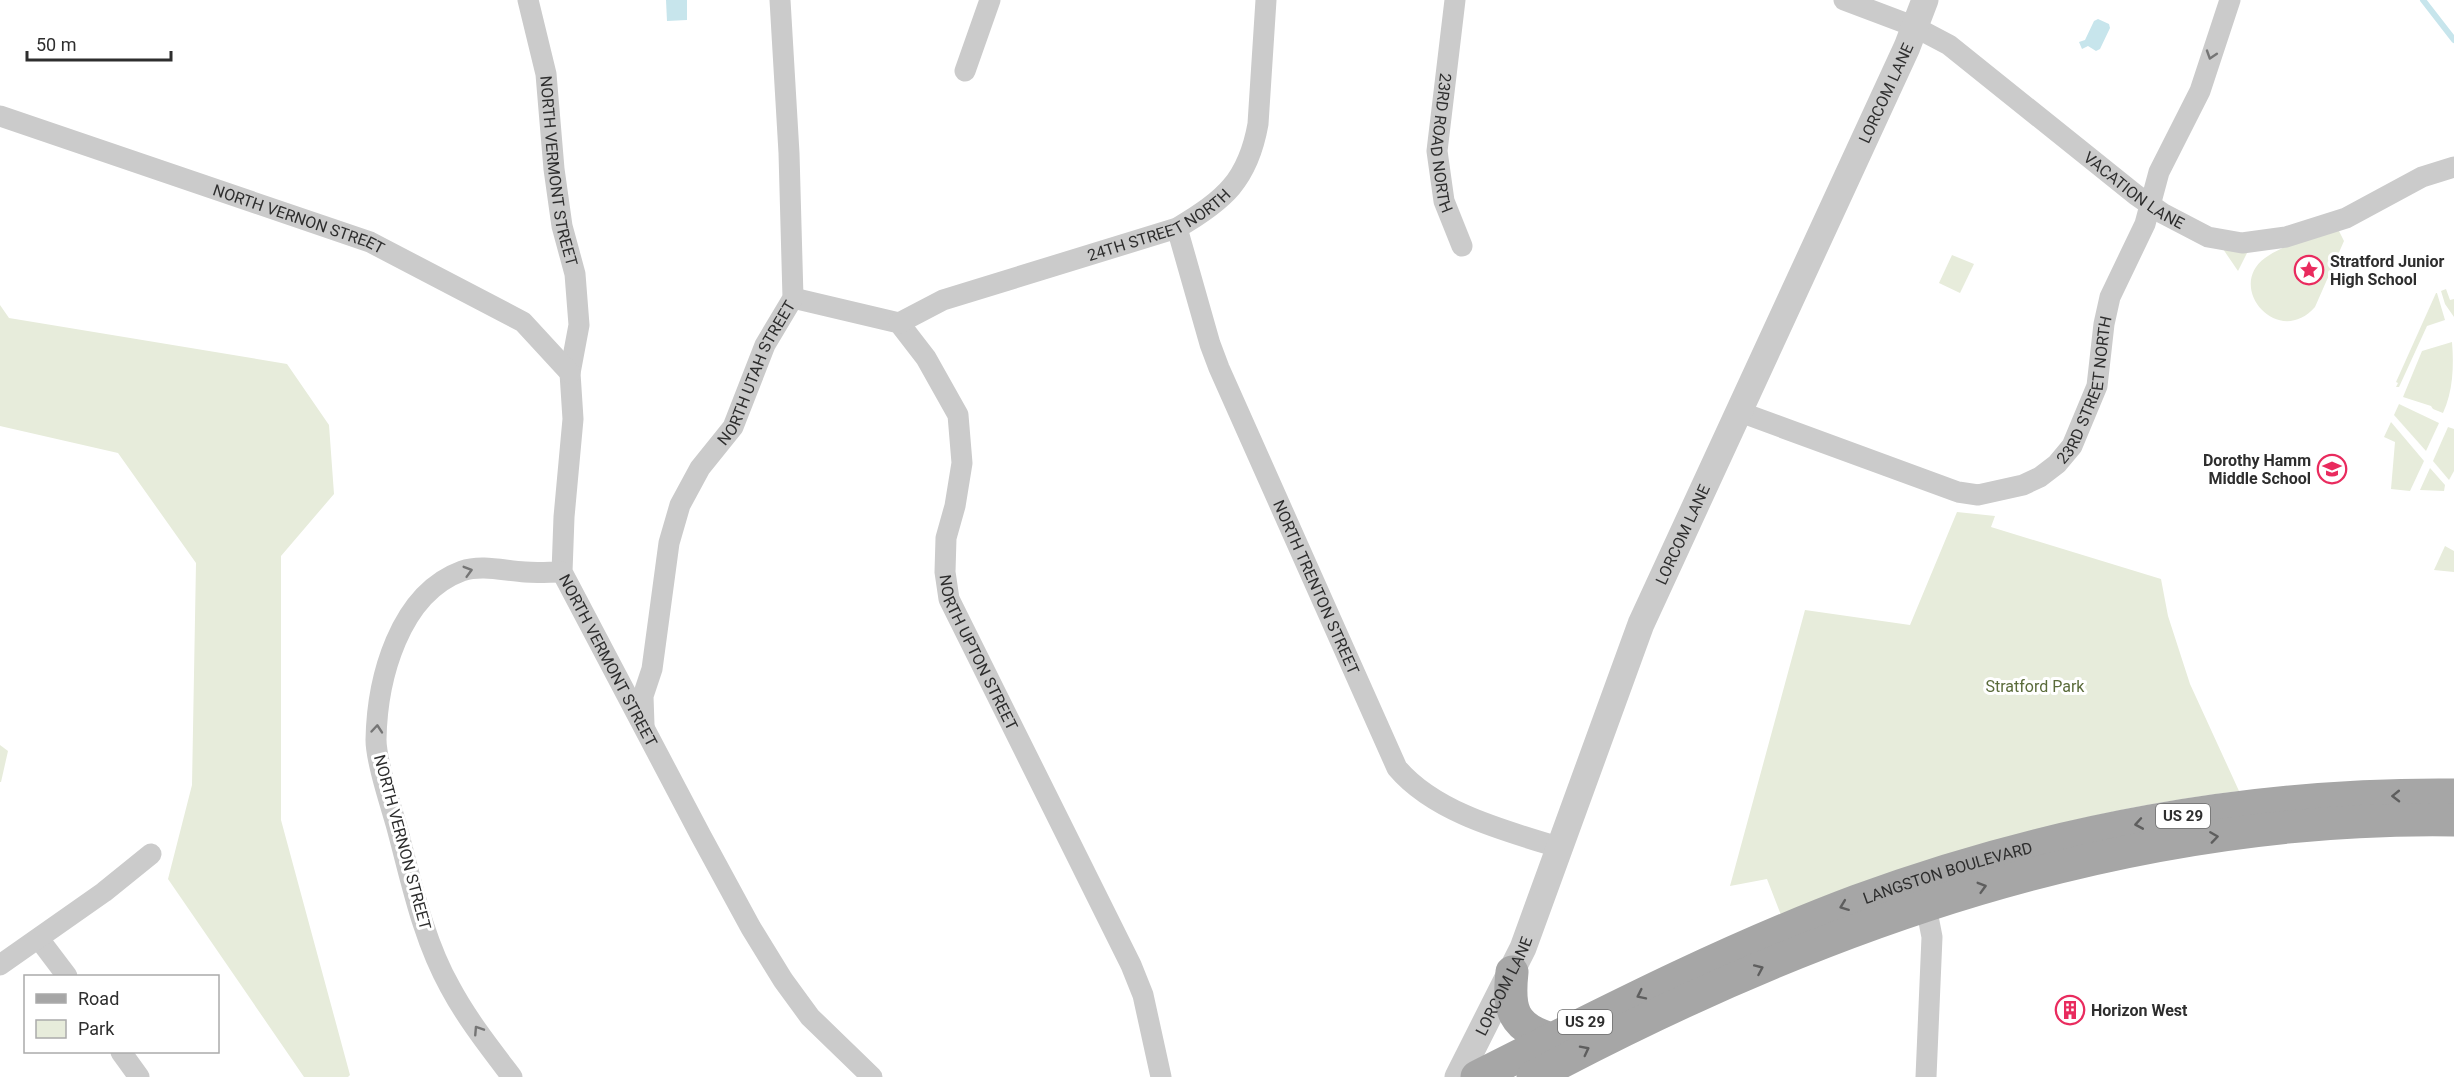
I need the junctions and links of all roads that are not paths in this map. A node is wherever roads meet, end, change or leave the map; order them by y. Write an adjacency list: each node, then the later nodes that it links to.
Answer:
1 (528, 0): 18 (street, NORTH VERMONT STREET)
2 (780, 0): 16 (street, NORTH UTAH STREET)
3 (990, 0): 10 (street)
4 (1266, 0): 14 (street, 24TH STREET NORTH)
5 (1455, 0): 15 (street, 23RD ROAD NORTH)
6 (1844, 0): 9 (street, VACATION LANE)
7 (1925, 0): 9 (street, LORCOM LANE)
8 (2230, 0): 13 (street, 23RD STREET NORTH, one-way to 13)
9 (1913, 26): 13 (street, VACATION LANE); 19 (street, LORCOM LANE)
10 (965, 71)
11 (0, 116): 18 (street, NORTH VERNON STREET)
12 (2454, 167): 13 (street, VACATION LANE)
13 (2150, 205): 19 (street, 23RD STREET NORTH)
14 (1177, 228): 17 (street, 24TH STREET NORTH); 24 (street, NORTH TRENTON STREET)
15 (1462, 246)
16 (792, 298): 17 (street); 21 (street, NORTH UTAH STREET)
17 (899, 323): 37 (street, NORTH UPTON STREET)
18 (570, 374): 20 (street, NORTH VERMONT STREET)
19 (1740, 412): 24 (street, LORCOM LANE)
20 (562, 572): 21 (street, NORTH VERMONT STREET); 35 (street, NORTH VERNON STREET, one-way to 20)
21 (644, 728): 36 (street, NORTH VERMONT STREET)
22 (2454, 795): 26 (main road, LANGSTON BOULEVARD / US 29, one-way to 26)
23 (2454, 820): 26 (main road, LANGSTON BOULEVARD / US 29, one-way to 23)
24 (1561, 848): 29 (street, LORCOM LANE)
25 (151, 854): 27 (street)
26 (1923, 892): 31 (main road, LANGSTON BOULEVARD / US 29); 41 (street)
27 (39, 939): 28 (street); 30 (street)
28 (0, 965)
29 (1512, 972): 32 (main road); 38 (street, LORCOM LANE)
30 (66, 975)
31 (1700, 981): 32 (main road, LANGSTON BOULEVARD / US 29, one-way to 32); 40 (main road, LANGSTON BOULEVARD / US 29, one-way to 31)
32 (1551, 1039): 39 (main road, LANGSTON BOULEVARD / US 29)
33 (122, 1053): 34 (street)
34 (139, 1077)
35 (512, 1077)
36 (872, 1077)
37 (1161, 1077)
38 (1458, 1077)
39 (1477, 1077)
40 (1533, 1077)
41 (1926, 1077)

